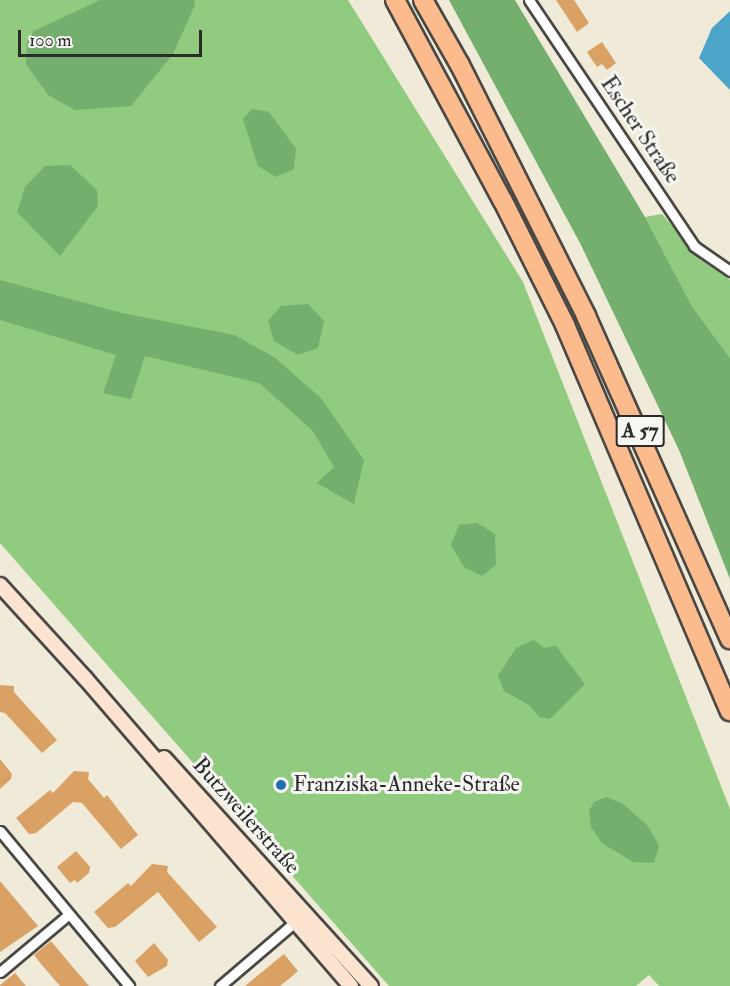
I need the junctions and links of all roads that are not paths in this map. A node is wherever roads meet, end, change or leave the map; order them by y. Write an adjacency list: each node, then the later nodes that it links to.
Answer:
1 (395, 0): 8 (highway, A 57)
2 (423, 0): 6 (highway, A 57)
3 (529, 0): 4 (street, Escher Straße)
4 (730, 271)
5 (0, 585): 7 (main road, Butzweilerstraße)
6 (730, 639)
7 (85, 678): 11 (main road, Butzweilerstraße); 16 (main road, Butzweilerstraße)
8 (730, 711)
9 (0, 831): 10 (street)
10 (69, 914): 12 (street); 13 (street)
11 (295, 922): 14 (street); 15 (main road, Butzweilerstraße)
12 (0, 972)
13 (129, 986)
14 (220, 986)
15 (351, 986)
16 (371, 986)

